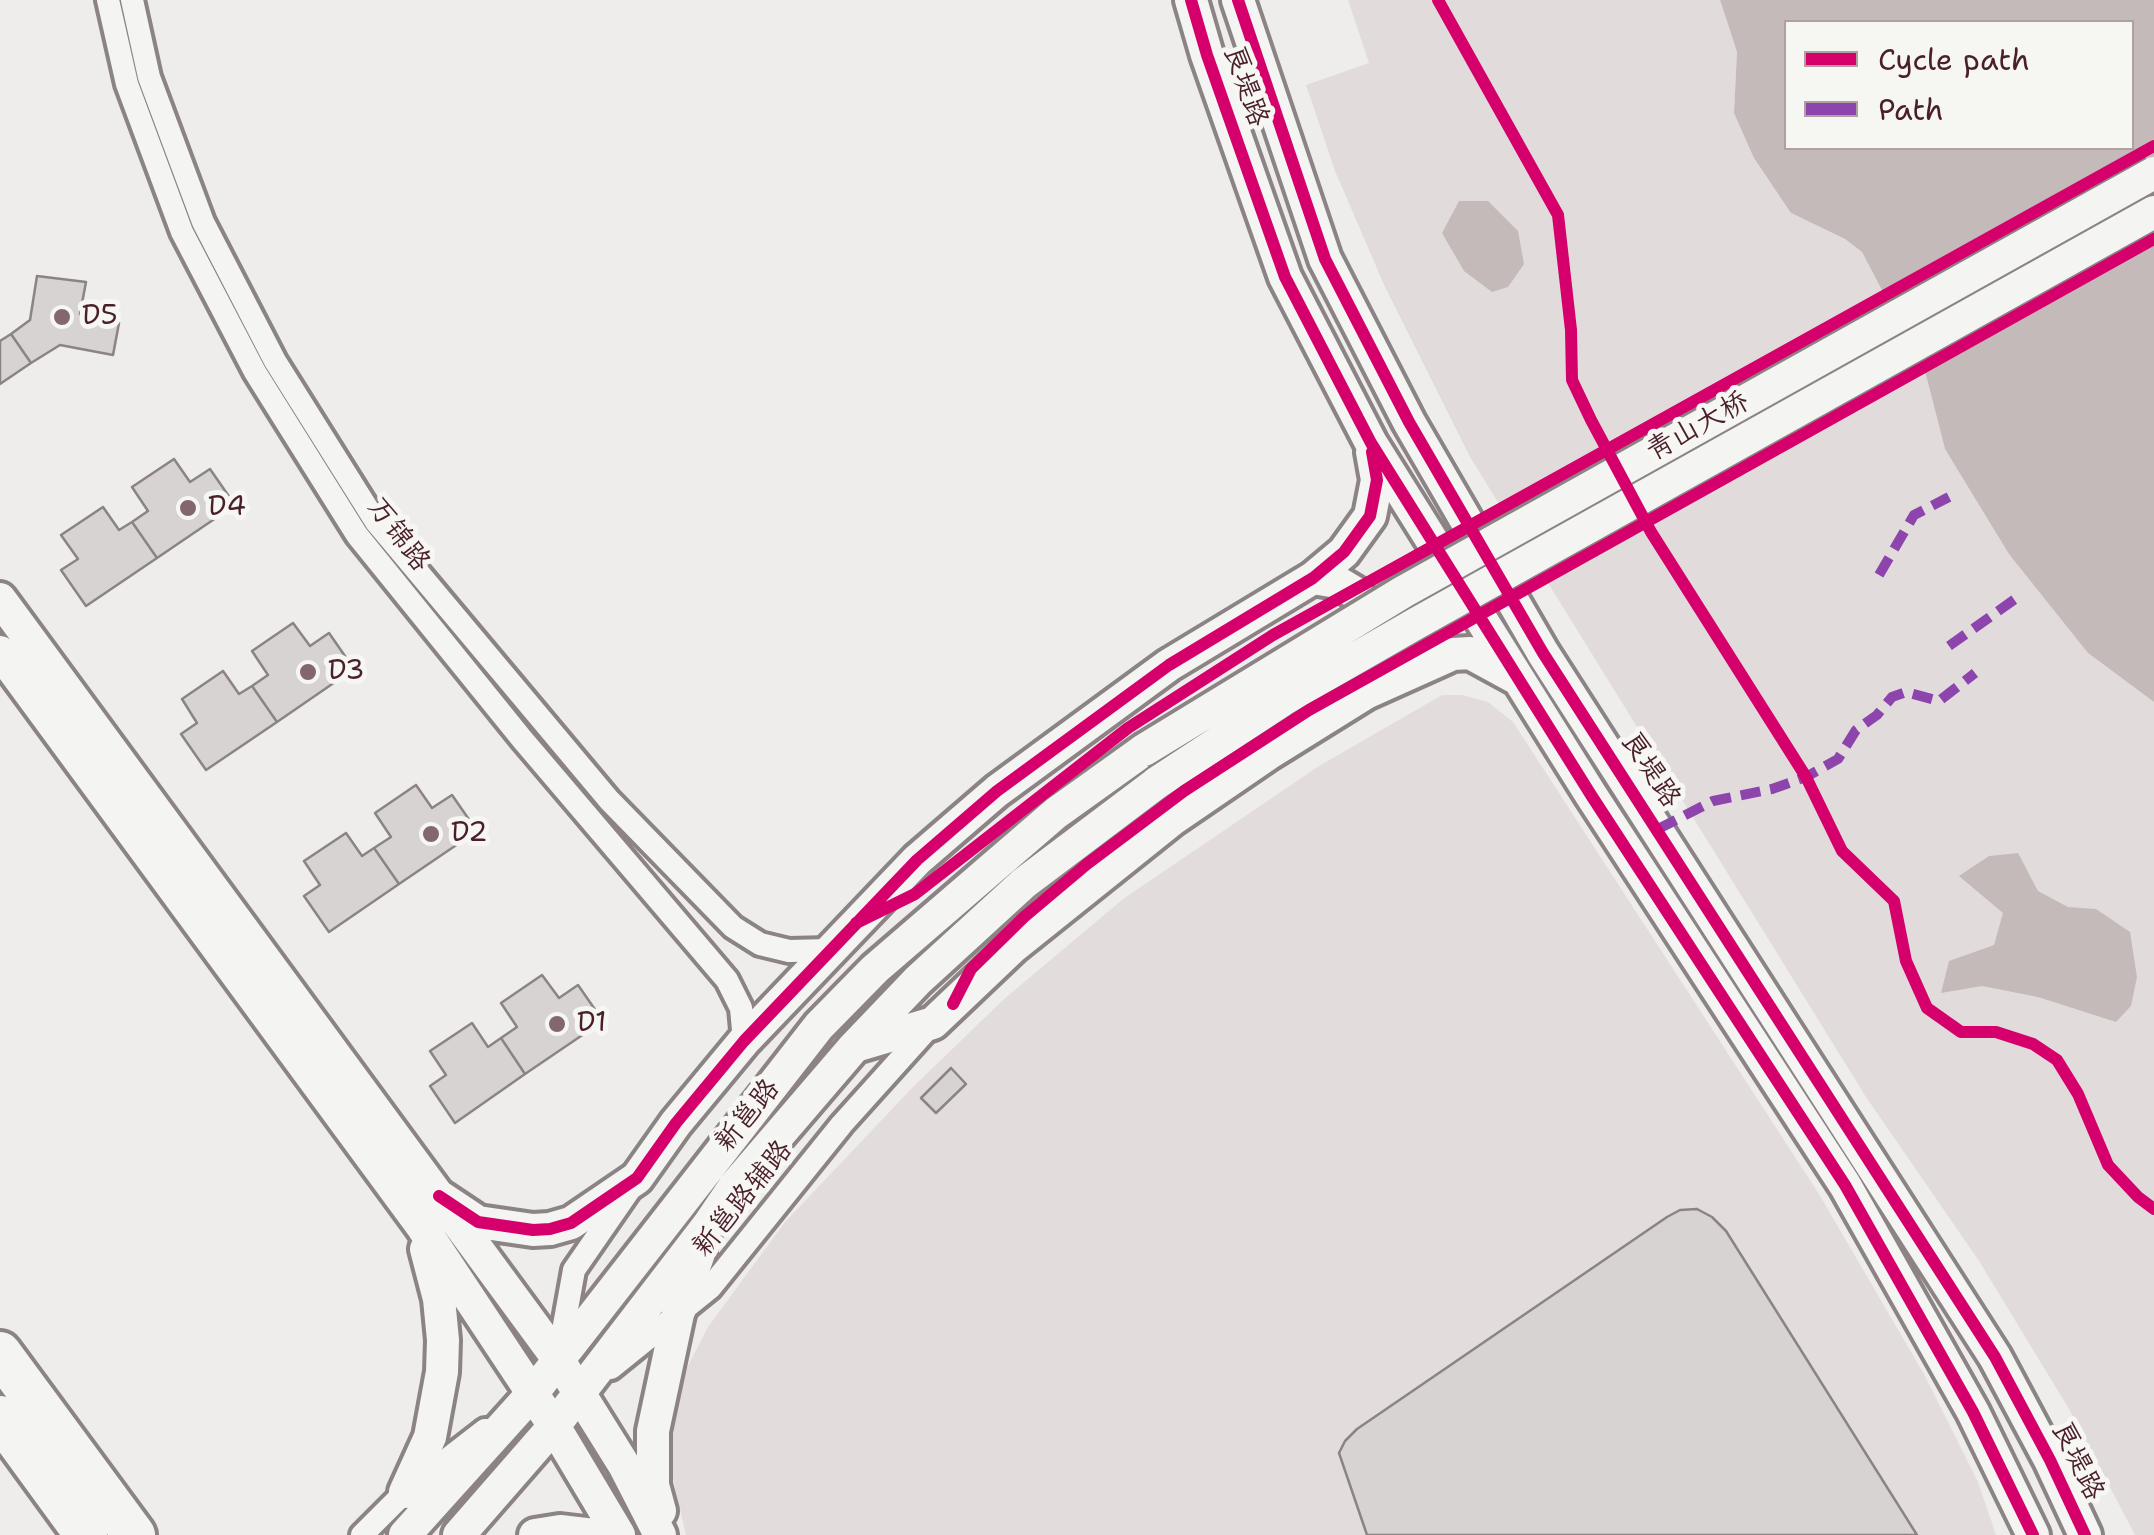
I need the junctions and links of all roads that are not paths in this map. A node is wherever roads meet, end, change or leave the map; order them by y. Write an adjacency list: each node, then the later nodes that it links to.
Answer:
1 (108, 0): 21 (street, 万锦路)
2 (132, 0): 19 (street, 万锦路)
3 (1192, 0): 7 (main road, 良堤路)
4 (1238, 0): 14 (main road, 良堤路)
5 (2154, 173): 13 (main road, 青山大桥, bridge)
6 (2154, 212): 15 (main road, 青山大桥, bridge)
7 (1371, 442): 8 (main road); 11 (main road, 良堤路)
8 (1313, 578): 12 (main road); 19 (main road)
9 (0, 599): 24 (main road)
10 (0, 652): 26 (main road)
11 (1516, 678): 12 (main road); 16 (main road, 良堤路)
12 (1366, 692): 20 (main road)
13 (1144, 750): 17 (main road, 新邕路)
14 (1622, 772): 16 (main road); 46 (main road, 良堤路)
15 (1158, 782): 18 (main road, 新邕路)
16 (1591, 795): 35 (main road, 良堤路)
17 (973, 884): 19 (main road); 29 (main road, 新邕路)
18 (964, 939): 20 (main road); 22 (main road, 新邕路)
19 (830, 950): 21 (main road)
20 (933, 1023): 22 (main road); 27 (street, 新邕路辅路)
21 (744, 1041): 23 (main road)
22 (854, 1047): 25 (main road, 新邕路)
23 (638, 1178): 24 (main road); 29 (street)
24 (438, 1196): 29 (main road)
25 (710, 1224): 27 (main road); 30 (main road, 新邕路)
26 (421, 1225): 31 (main road); 34 (main road)
27 (678, 1314): 30 (street, 新邕路辅路); 44 (main road)
28 (0, 1354): 37 (highway)
29 (558, 1359): 30 (main road); 31 (main road, 新邕路)
30 (581, 1392): 33 (main road, 新邕路); 44 (main road)
31 (532, 1394): 33 (main road); 34 (street); 39 (main road, 新邕路)
32 (0, 1417): 36 (highway)
33 (554, 1426): 40 (main road, 新邕路); 43 (main road)
34 (404, 1492): 38 (street)
35 (2021, 1520): 45 (main road, 良堤路)
36 (86, 1535)
37 (134, 1535)
38 (362, 1535)
39 (405, 1535)
40 (459, 1535)
41 (534, 1535): 42 (main road)
42 (594, 1535)
43 (619, 1535)
44 (663, 1535)
45 (2033, 1535)
46 (2085, 1535)

